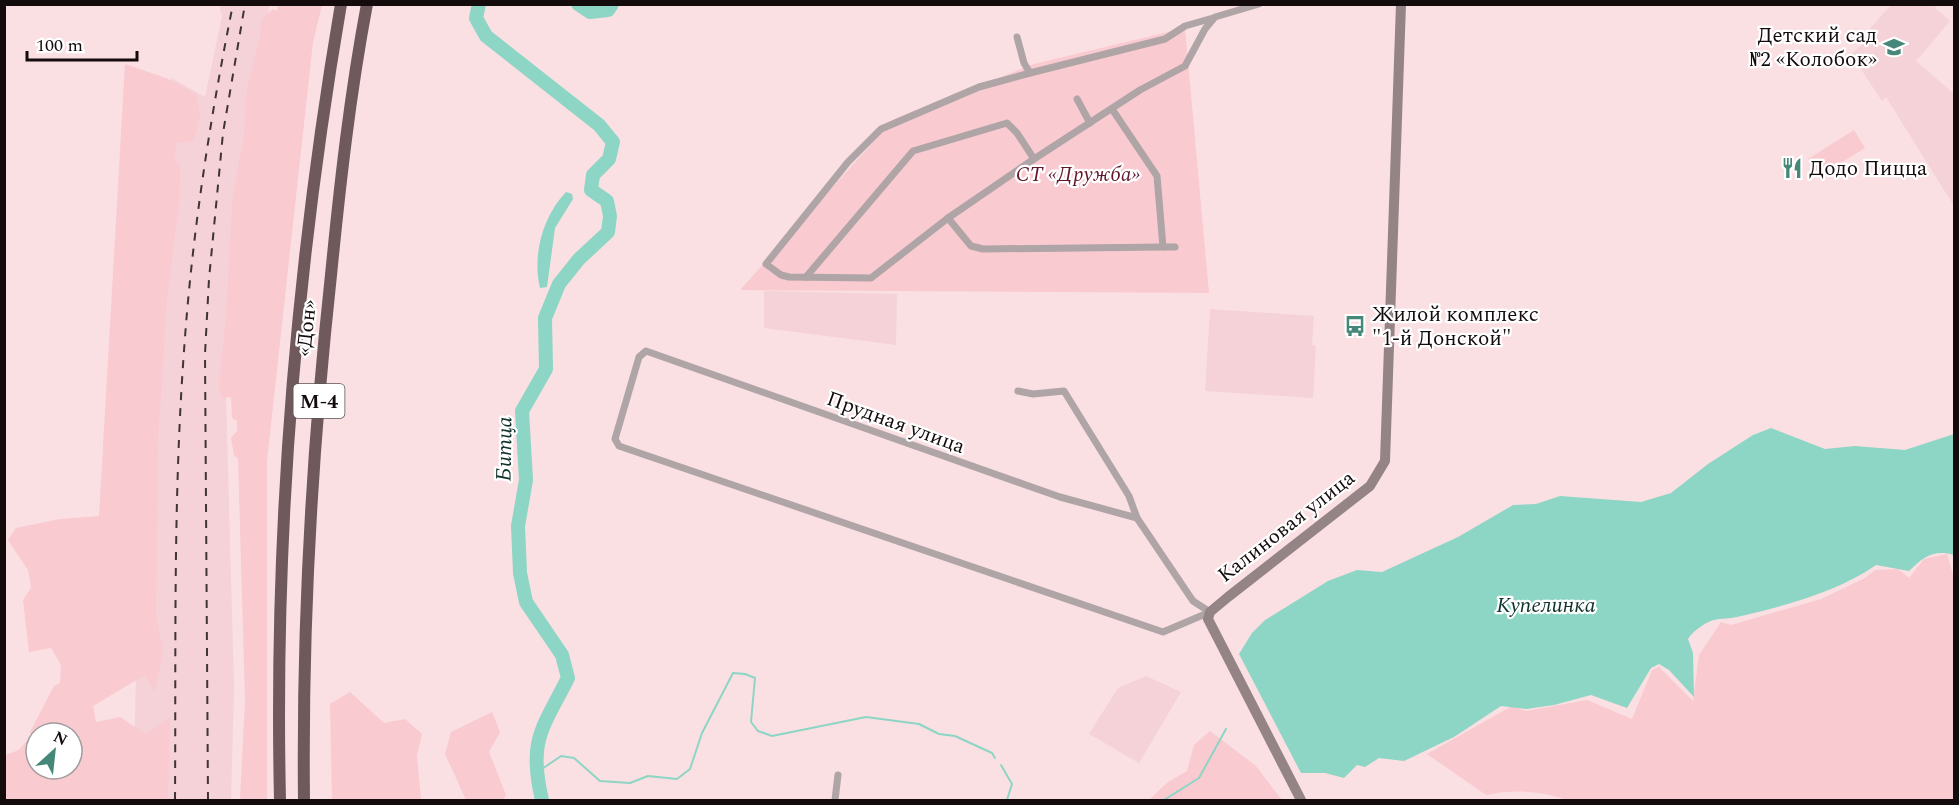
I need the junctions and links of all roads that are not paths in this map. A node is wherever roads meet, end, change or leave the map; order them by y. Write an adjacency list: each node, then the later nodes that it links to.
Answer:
1 (341, 4): 20 (highway, «Дон» / М-4)
2 (367, 4): 21 (highway, «Дон» / М-4)
3 (1259, 4): 5 (street)
4 (1401, 4): 18 (street, Калиновая улица)
5 (1215, 17): 7 (street); 9 (street)
6 (1017, 37): 7 (street)
7 (1030, 73): 15 (street)
8 (1077, 99): 10 (street)
9 (1112, 109): 10 (street); 13 (street)
10 (1090, 123): 11 (street)
11 (1034, 159): 12 (street); 15 (street)
12 (948, 218): 13 (street); 15 (street)
13 (1164, 247): 14 (street)
14 (1175, 247)
15 (806, 277)
16 (1018, 391): 17 (street)
17 (1137, 518): 18 (street); 18 (street, Прудная улица)
18 (1210, 612): 23 (street, Калиновая улица)
19 (838, 775): 22 (street)
20 (280, 801)
21 (304, 801)
22 (835, 801)
23 (1301, 801)

